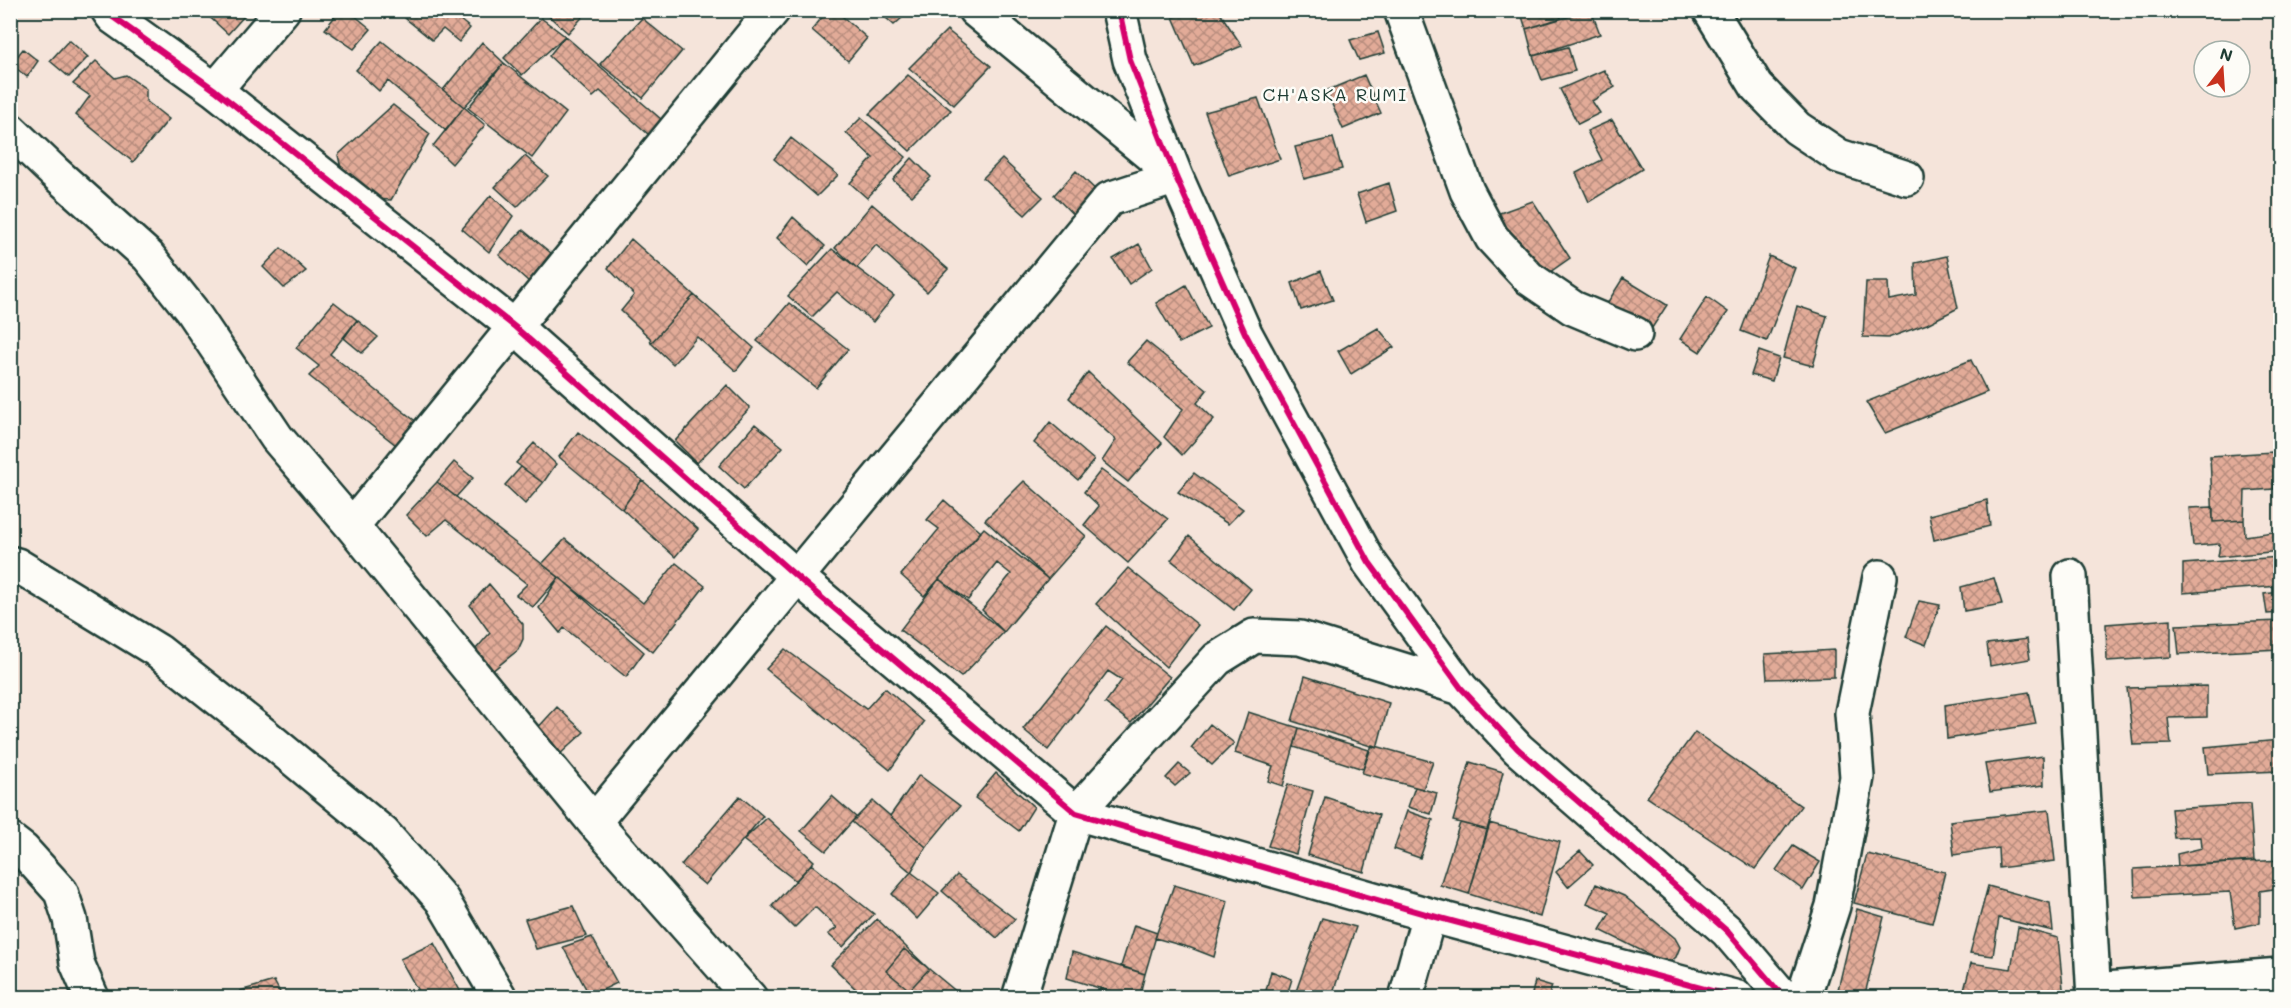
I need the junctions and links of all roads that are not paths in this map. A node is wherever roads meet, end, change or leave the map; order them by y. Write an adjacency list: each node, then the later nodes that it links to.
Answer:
1 (108, 10): 8 (street)
2 (283, 10): 8 (street)
3 (773, 10): 12 (street)
4 (975, 10): 10 (street)
5 (1119, 10): 10 (street)
6 (1401, 10): 13 (street)
7 (1710, 10): 11 (street)
8 (215, 90): 12 (street)
9 (10, 130): 14 (street)
10 (1176, 177): 16 (street); 19 (street)
11 (1906, 178)
12 (515, 327): 14 (street); 16 (street)
13 (1635, 334)
14 (352, 526): 21 (street)
15 (10, 564): 27 (street)
16 (796, 576): 20 (street); 21 (street)
17 (2070, 576): 25 (street)
18 (1880, 577): 33 (street)
19 (1461, 688): 20 (street); 32 (street)
20 (1076, 813): 23 (street); 29 (street)
21 (594, 822): 28 (street)
22 (10, 840): 26 (street)
23 (1429, 915): 30 (street); 31 (street)
24 (2280, 975): 25 (street)
25 (2094, 994)
26 (92, 998)
27 (500, 998)
28 (750, 998)
29 (1019, 998)
30 (1406, 998)
31 (1738, 998)
32 (1784, 998)
33 (1803, 998)

